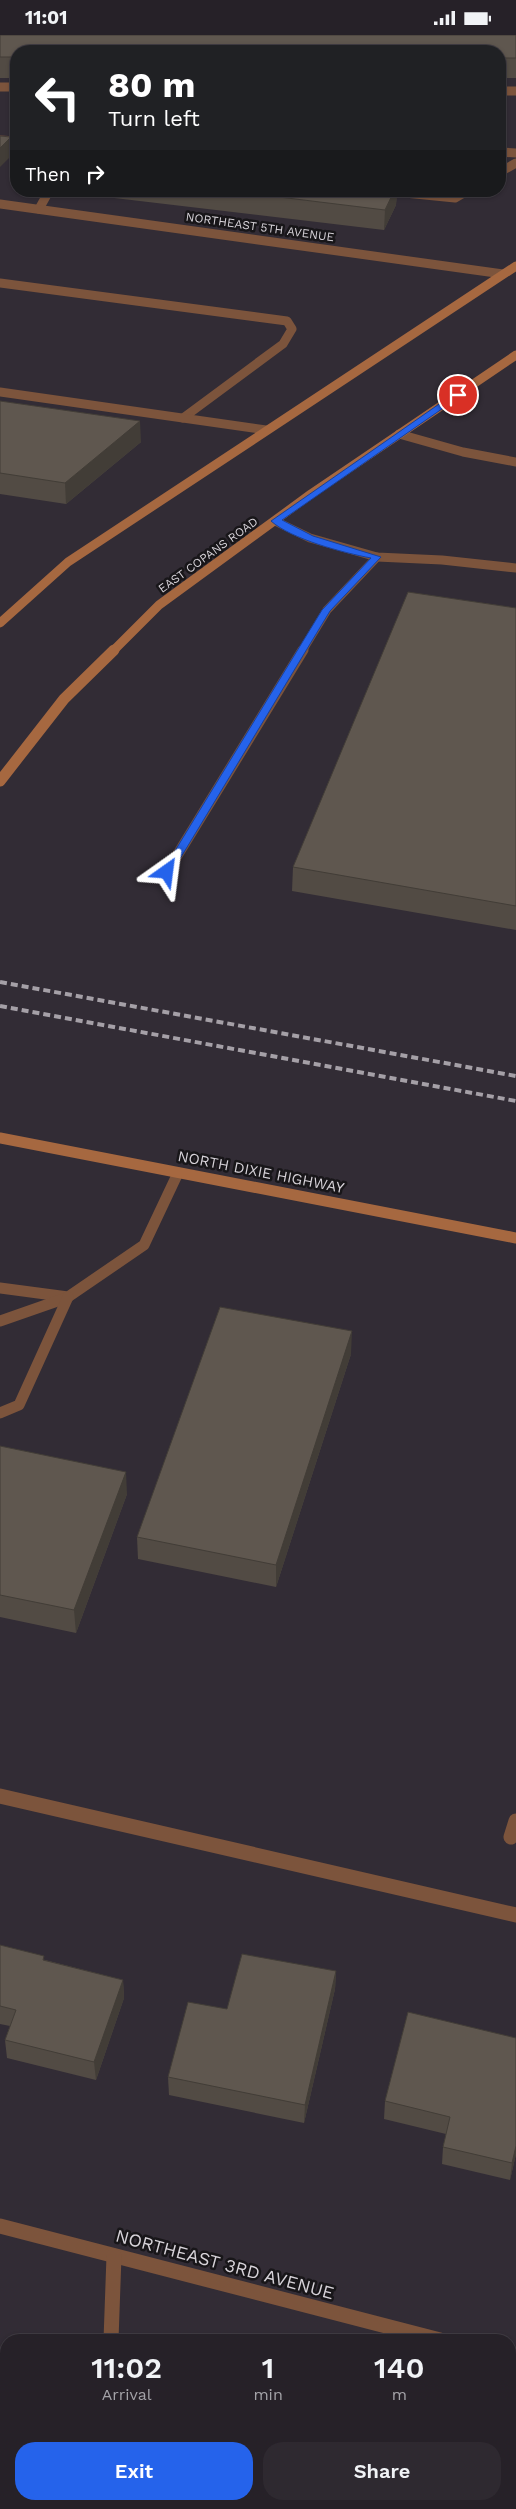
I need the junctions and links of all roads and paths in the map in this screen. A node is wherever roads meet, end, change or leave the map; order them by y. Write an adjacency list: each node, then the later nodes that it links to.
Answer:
1 (46, 197): 5 (street)
2 (438, 197): 3 (street)
3 (458, 197)
4 (0, 204): 5 (street, NORTHEAST 5TH AVENUE)
5 (39, 209): 7 (street, NORTHEAST 5TH AVENUE)
6 (516, 266): 7 (main road)
7 (503, 274): 8 (main road, NORTHEAST 5TH AVENUE); 13 (main road)
8 (516, 275)
9 (0, 283): 12 (street)
10 (516, 355): 14 (main road, EAST COPANS ROAD)
11 (0, 392): 12 (street)
12 (183, 418): 13 (street)
13 (266, 430): 19 (main road)
14 (399, 434): 15 (street); 16 (main road, EAST COPANS ROAD)
15 (516, 462)
16 (275, 521): 17 (street); 20 (main road, EAST COPANS ROAD)
17 (377, 557): 18 (street); 21 (street)
18 (516, 568)
19 (0, 623)
20 (0, 781)
21 (167, 872)
22 (0, 1138): 23 (main road, NORTH DIXIE HIGHWAY)
23 (178, 1173): 24 (main road, NORTH DIXIE HIGHWAY); 26 (street)
24 (516, 1238)
25 (0, 1289): 26 (street)
26 (68, 1297): 27 (street); 28 (street)
27 (0, 1321)
28 (0, 1413)
29 (0, 1796): 32 (street)
30 (516, 1821): 31 (street)
31 (511, 1837)
32 (516, 1915)
33 (0, 2226): 34 (street, NORTHEAST 3RD AVENUE)
34 (114, 2256): 35 (street); 36 (street, NORTHEAST 3RD AVENUE)
35 (112, 2334)
36 (417, 2334)

